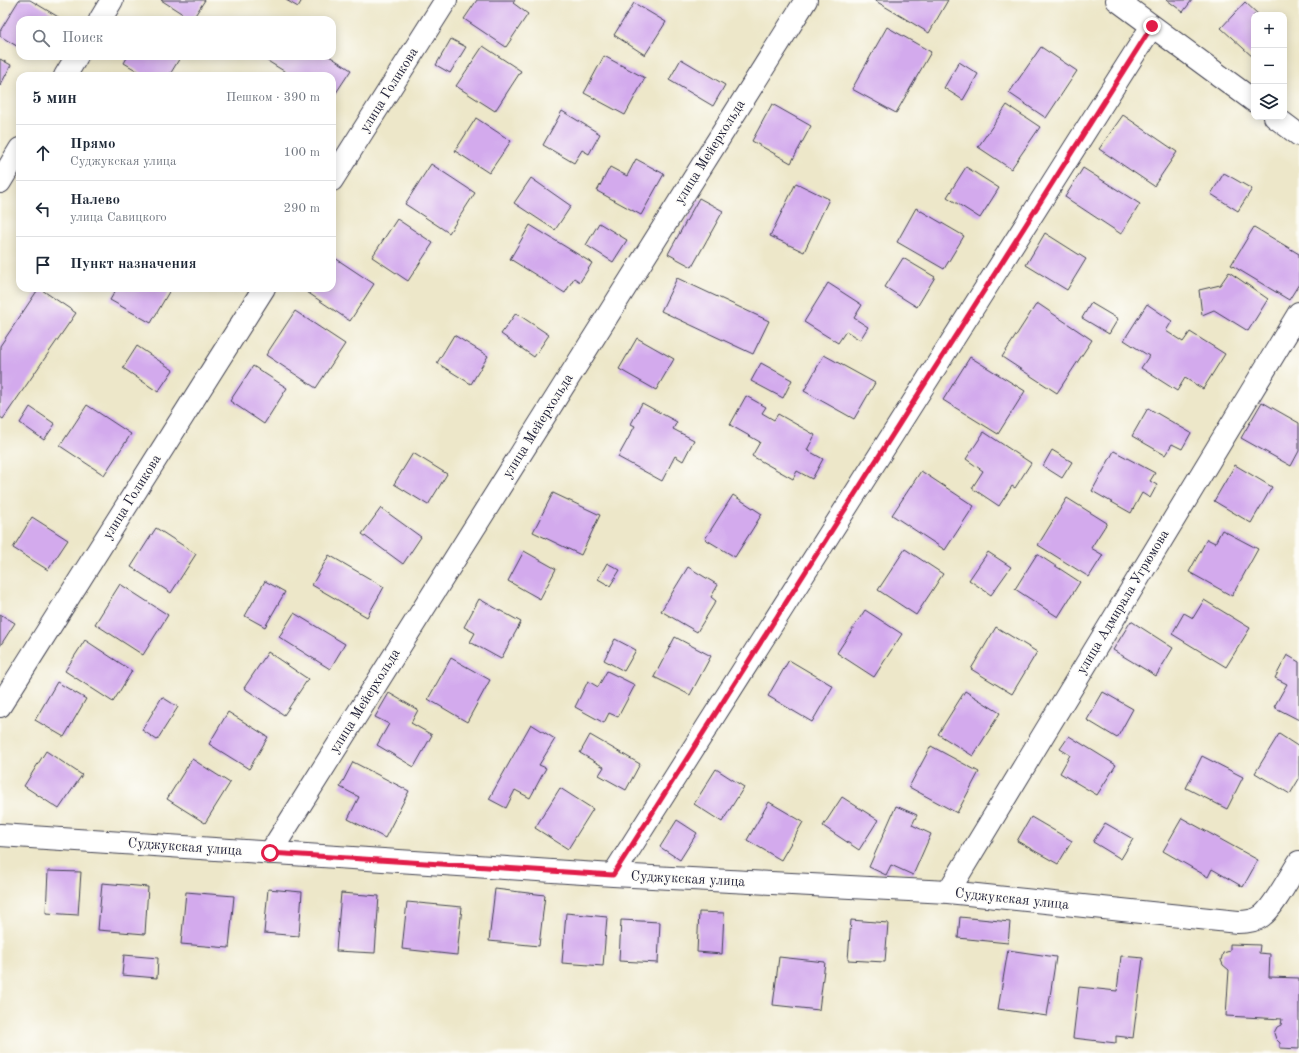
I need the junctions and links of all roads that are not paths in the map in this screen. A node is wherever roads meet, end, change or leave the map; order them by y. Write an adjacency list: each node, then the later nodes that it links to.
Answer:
1 (112, 0): 5 (street)
2 (446, 0): 13 (street, улица Голикова)
3 (806, 0): 19 (street, улица Мейерхольда)
4 (1117, 0): 6 (street)
5 (102, 16)
6 (1152, 26): 9 (street); 21 (street)
7 (75, 60): 8 (street)
8 (67, 72)
9 (1251, 99)
10 (1279, 120): 11 (street)
11 (1299, 134)
12 (16, 156): 14 (street)
13 (336, 174)
14 (0, 182)
15 (261, 292): 17 (street, улица Голикова)
16 (1299, 313): 22 (street, улица Адмирала Угрюмова)
17 (0, 706)
18 (0, 835): 19 (street, Суджукская улица)
19 (270, 853): 21 (street, Суджукская улица)
20 (1299, 862): 22 (street, Суджукская улица)
21 (613, 875): 22 (street, Суджукская улица)
22 (948, 892)

